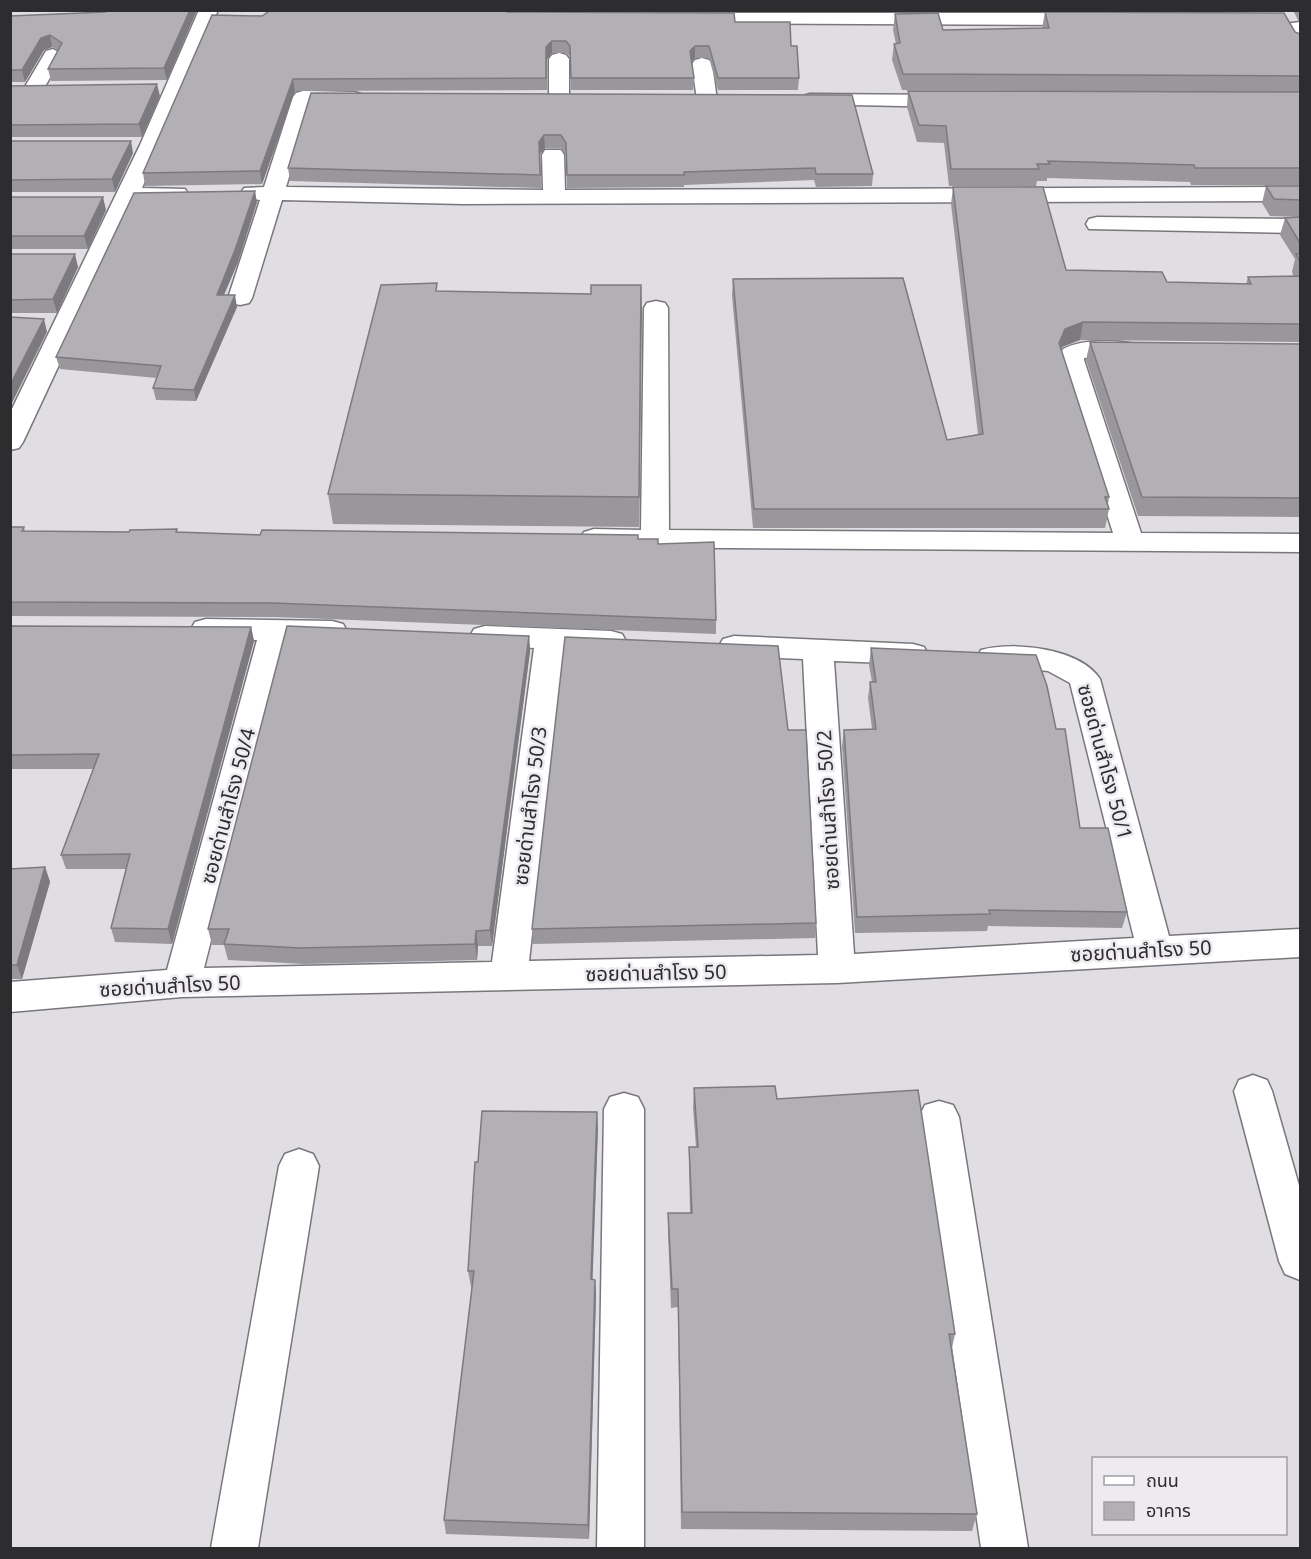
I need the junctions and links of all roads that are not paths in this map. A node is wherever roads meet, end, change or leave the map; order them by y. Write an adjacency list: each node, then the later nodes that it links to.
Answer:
1 (214, 16): 8 (street)
2 (675, 19): 3 (street)
3 (1108, 19)
4 (53, 55): 11 (street)
5 (559, 59): 14 (street)
6 (702, 64): 17 (street)
7 (152, 88): 8 (street)
8 (176, 88): 22 (street)
9 (57, 89): 11 (street)
10 (10, 90): 11 (street)
11 (33, 90)
12 (374, 98): 24 (street)
13 (536, 99): 14 (street)
14 (559, 99): 15 (street)
15 (582, 99)
16 (684, 100): 17 (street)
17 (707, 100): 18 (street)
18 (730, 100)
19 (788, 100): 20 (street)
20 (973, 101)
21 (128, 145): 22 (street)
22 (151, 145): 29 (street)
23 (553, 155): 28 (street)
24 (272, 193): 26 (street); 28 (street); 33 (street)
25 (194, 194): 29 (street)
26 (227, 194)
27 (1300, 194): 28 (street)
28 (554, 196)
29 (126, 198): 30 (street); 36 (street)
30 (101, 201)
31 (1097, 224): 32 (street)
32 (1300, 226)
33 (240, 298)
34 (656, 308): 39 (street)
35 (1161, 351): 40 (street)
36 (21, 396): 37 (street)
37 (10, 442)
38 (573, 538): 39 (street)
39 (655, 538): 40 (street)
40 (1130, 542): 41 (street)
41 (1300, 543)
42 (183, 629): 43 (street)
43 (274, 629): 44 (street); 54 (street, ซอยด่านสำโรง 50/4)
44 (355, 632)
45 (458, 635): 46 (street)
46 (550, 639): 47 (street); 53 (street, ซอยด่านสำโรง 50/3)
47 (644, 643)
48 (702, 645): 49 (street, ซอยด่านสำโรง 50/1)
49 (818, 650): 51 (street, ซอยด่านสำโรง 50/1); 52 (street, ซอยด่านสำโรง 50/2)
50 (1300, 943): 51 (street, ซอยด่านสำโรง 50)
51 (1155, 950): 52 (street, ซอยด่านสำโรง 50)
52 (837, 969): 53 (street, ซอยด่านสำโรง 50)
53 (509, 974): 54 (street, ซอยด่านสำโรง 50)
54 (182, 983): 55 (street, ซอยด่านสำโรง 50)
55 (10, 997)
56 (1252, 1091): 60 (street)
57 (624, 1109): 62 (street)
58 (939, 1117): 63 (street)
59 (299, 1166): 61 (street)
60 (1300, 1261)
61 (234, 1548)
62 (620, 1548)
63 (1005, 1548)

